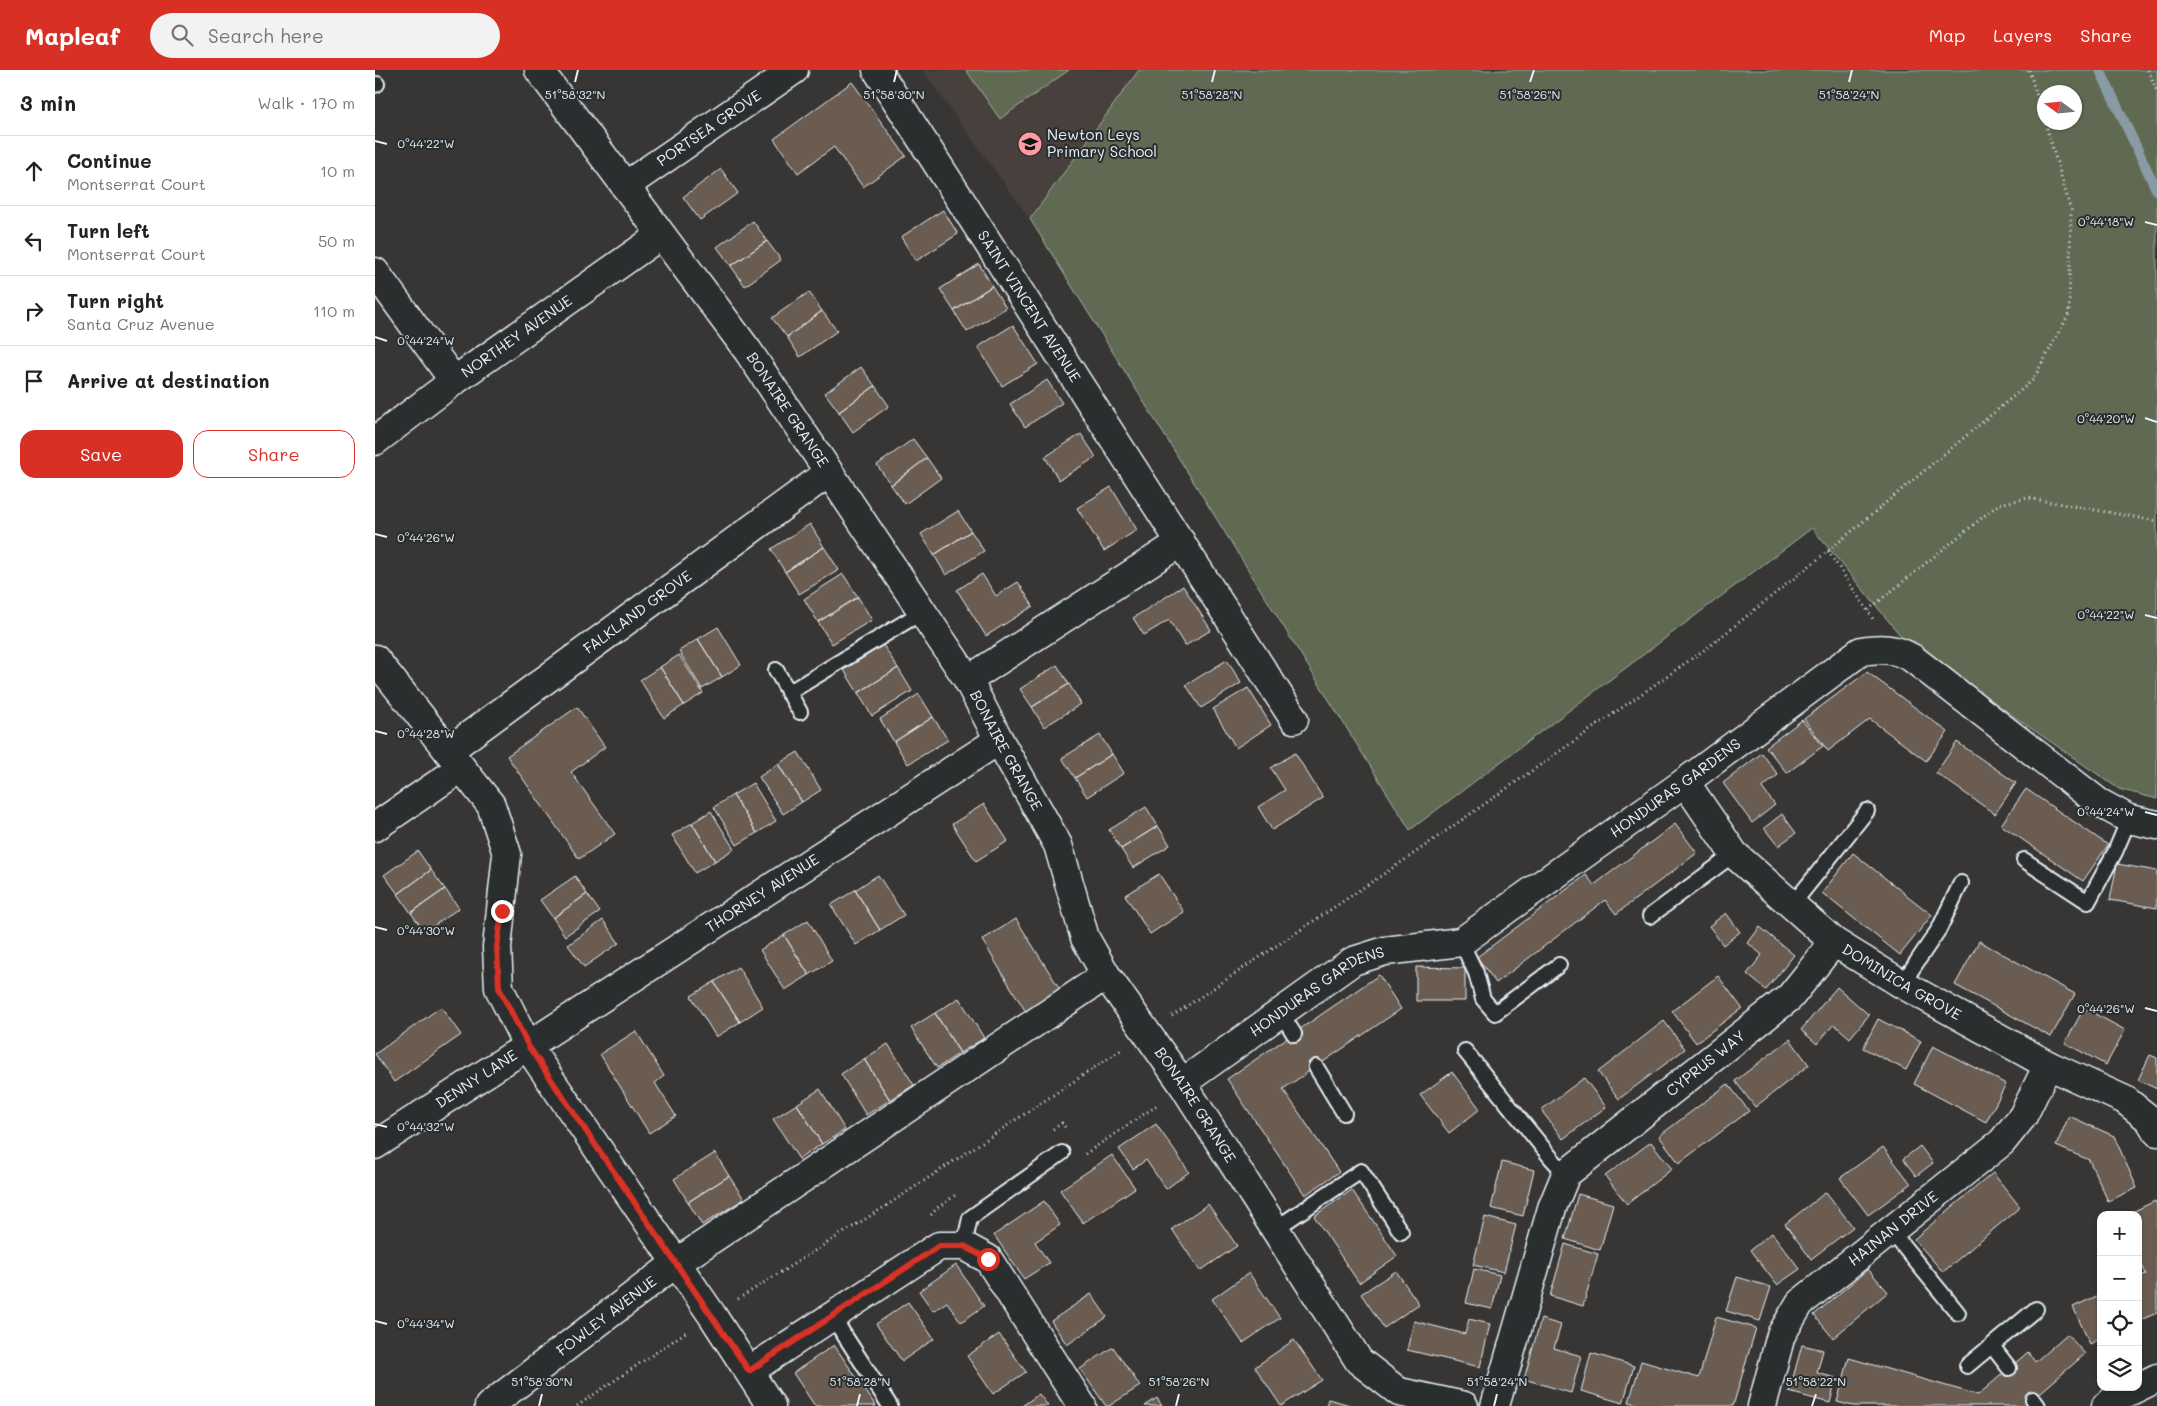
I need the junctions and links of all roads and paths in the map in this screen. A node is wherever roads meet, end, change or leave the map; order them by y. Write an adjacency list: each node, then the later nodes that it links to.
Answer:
1 (539, 70): 9 (street, BONAIRE GRANGE)
2 (794, 70): 9 (street, PORTSEA GROVE)
3 (877, 70): 16 (street, SAINT VINCENT AVENUE)
4 (2029, 70): 7 (path)
5 (2148, 70): 6 (path)
6 (2157, 91)
7 (2037, 96)
8 (2047, 130): 17 (path)
9 (625, 186): 10 (street, BONAIRE GRANGE)
10 (661, 235): 12 (street, NORTHEY AVENUE); 14 (street, BONAIRE GRANGE)
11 (375, 272): 12 (street)
12 (454, 381): 13 (street, NORTHEY AVENUE)
13 (375, 441)
14 (828, 473): 19 (street, BONAIRE GRANGE); 28 (street, FALKLAND GROVE)
15 (2157, 521): 18 (path)
16 (1181, 542): 23 (street); 26 (street, SAINT VINCENT AVENUE)
17 (1828, 551): 18 (path); 44 (path)
18 (1869, 610): 20 (path)
19 (922, 612): 23 (street, BONAIRE GRANGE); 24 (lane)
20 (1880, 648): 29 (street, HONDURAS GARDENS); 31 (street, HONDURAS GARDENS)
21 (375, 659): 28 (street)
22 (776, 670): 24 (lane)
23 (968, 680): 27 (street, BONAIRE GRANGE)
24 (788, 693): 25 (lane)
25 (800, 712)
26 (1294, 719)
27 (999, 740): 42 (street, BONAIRE GRANGE); 45 (street, THORNEY AVENUE)
28 (454, 760): 33 (street, FALKLAND GROVE); 45 (street)
29 (1685, 782): 34 (street, DOMINICA GROVE); 39 (street, HONDURAS GARDENS)
30 (1867, 811): 37 (lane)
31 (2129, 819): 32 (street, HONDURAS GARDENS); 35 (lane)
32 (2157, 825)
33 (375, 827)
34 (1734, 854): 37 (street, DOMINICA GROVE); 38 (lane)
35 (2024, 860)
36 (1961, 883): 43 (lane)
37 (1792, 905): 40 (street, DOMINICA GROVE)
38 (1649, 916)
39 (1461, 942): 41 (lane); 49 (street, HONDURAS GARDENS)
40 (1835, 942): 43 (street, DOMINICA GROVE); 54 (street, CYPRUS WAY)
41 (1559, 965)
42 (1106, 975): 44 (street, BONAIRE GRANGE); 59 (street, FOWLEY AVENUE)
43 (1902, 984): 47 (street, DOMINICA GROVE)
44 (1148, 1032): 49 (street, BONAIRE GRANGE); 62 (path)
45 (529, 1047): 52 (street, DENNY LANE); 59 (street)
46 (1465, 1051): 54 (lane)
47 (2048, 1065): 51 (street, DOMINICA GROVE); 56 (street, HAINAN DRIVE)
48 (1316, 1067): 50 (lane)
49 (1182, 1083): 55 (street, BONAIRE GRANGE)
50 (1345, 1113)
51 (2157, 1132)
52 (375, 1145)
53 (1062, 1153): 58 (lane)
54 (1566, 1174): 76 (street, CYPRUS WAY)
55 (1275, 1229): 57 (lane); 69 (street, BONAIRE GRANGE)
56 (1891, 1230): 61 (lane); 77 (street, HAINAN DRIVE)
57 (1401, 1232)
58 (964, 1246): 63 (street); 74 (street)
59 (676, 1263): 62 (street); 70 (street, FOWLEY AVENUE)
60 (2037, 1309): 64 (lane)
61 (1958, 1313)
62 (712, 1314): 67 (street); 71 (path)
63 (832, 1316): 67 (street); 73 (lane)
64 (1991, 1346): 65 (lane); 66 (lane)
65 (1967, 1366)
66 (2009, 1368)
67 (749, 1371): 72 (street)
68 (2157, 1378): 78 (street)
69 (1397, 1399): 75 (street, BONAIRE GRANGE)
70 (489, 1406)
71 (577, 1406)
72 (771, 1406)
73 (890, 1406)
74 (1082, 1406)
75 (1464, 1406)
76 (1495, 1406)
77 (1762, 1406)
78 (2106, 1406)

